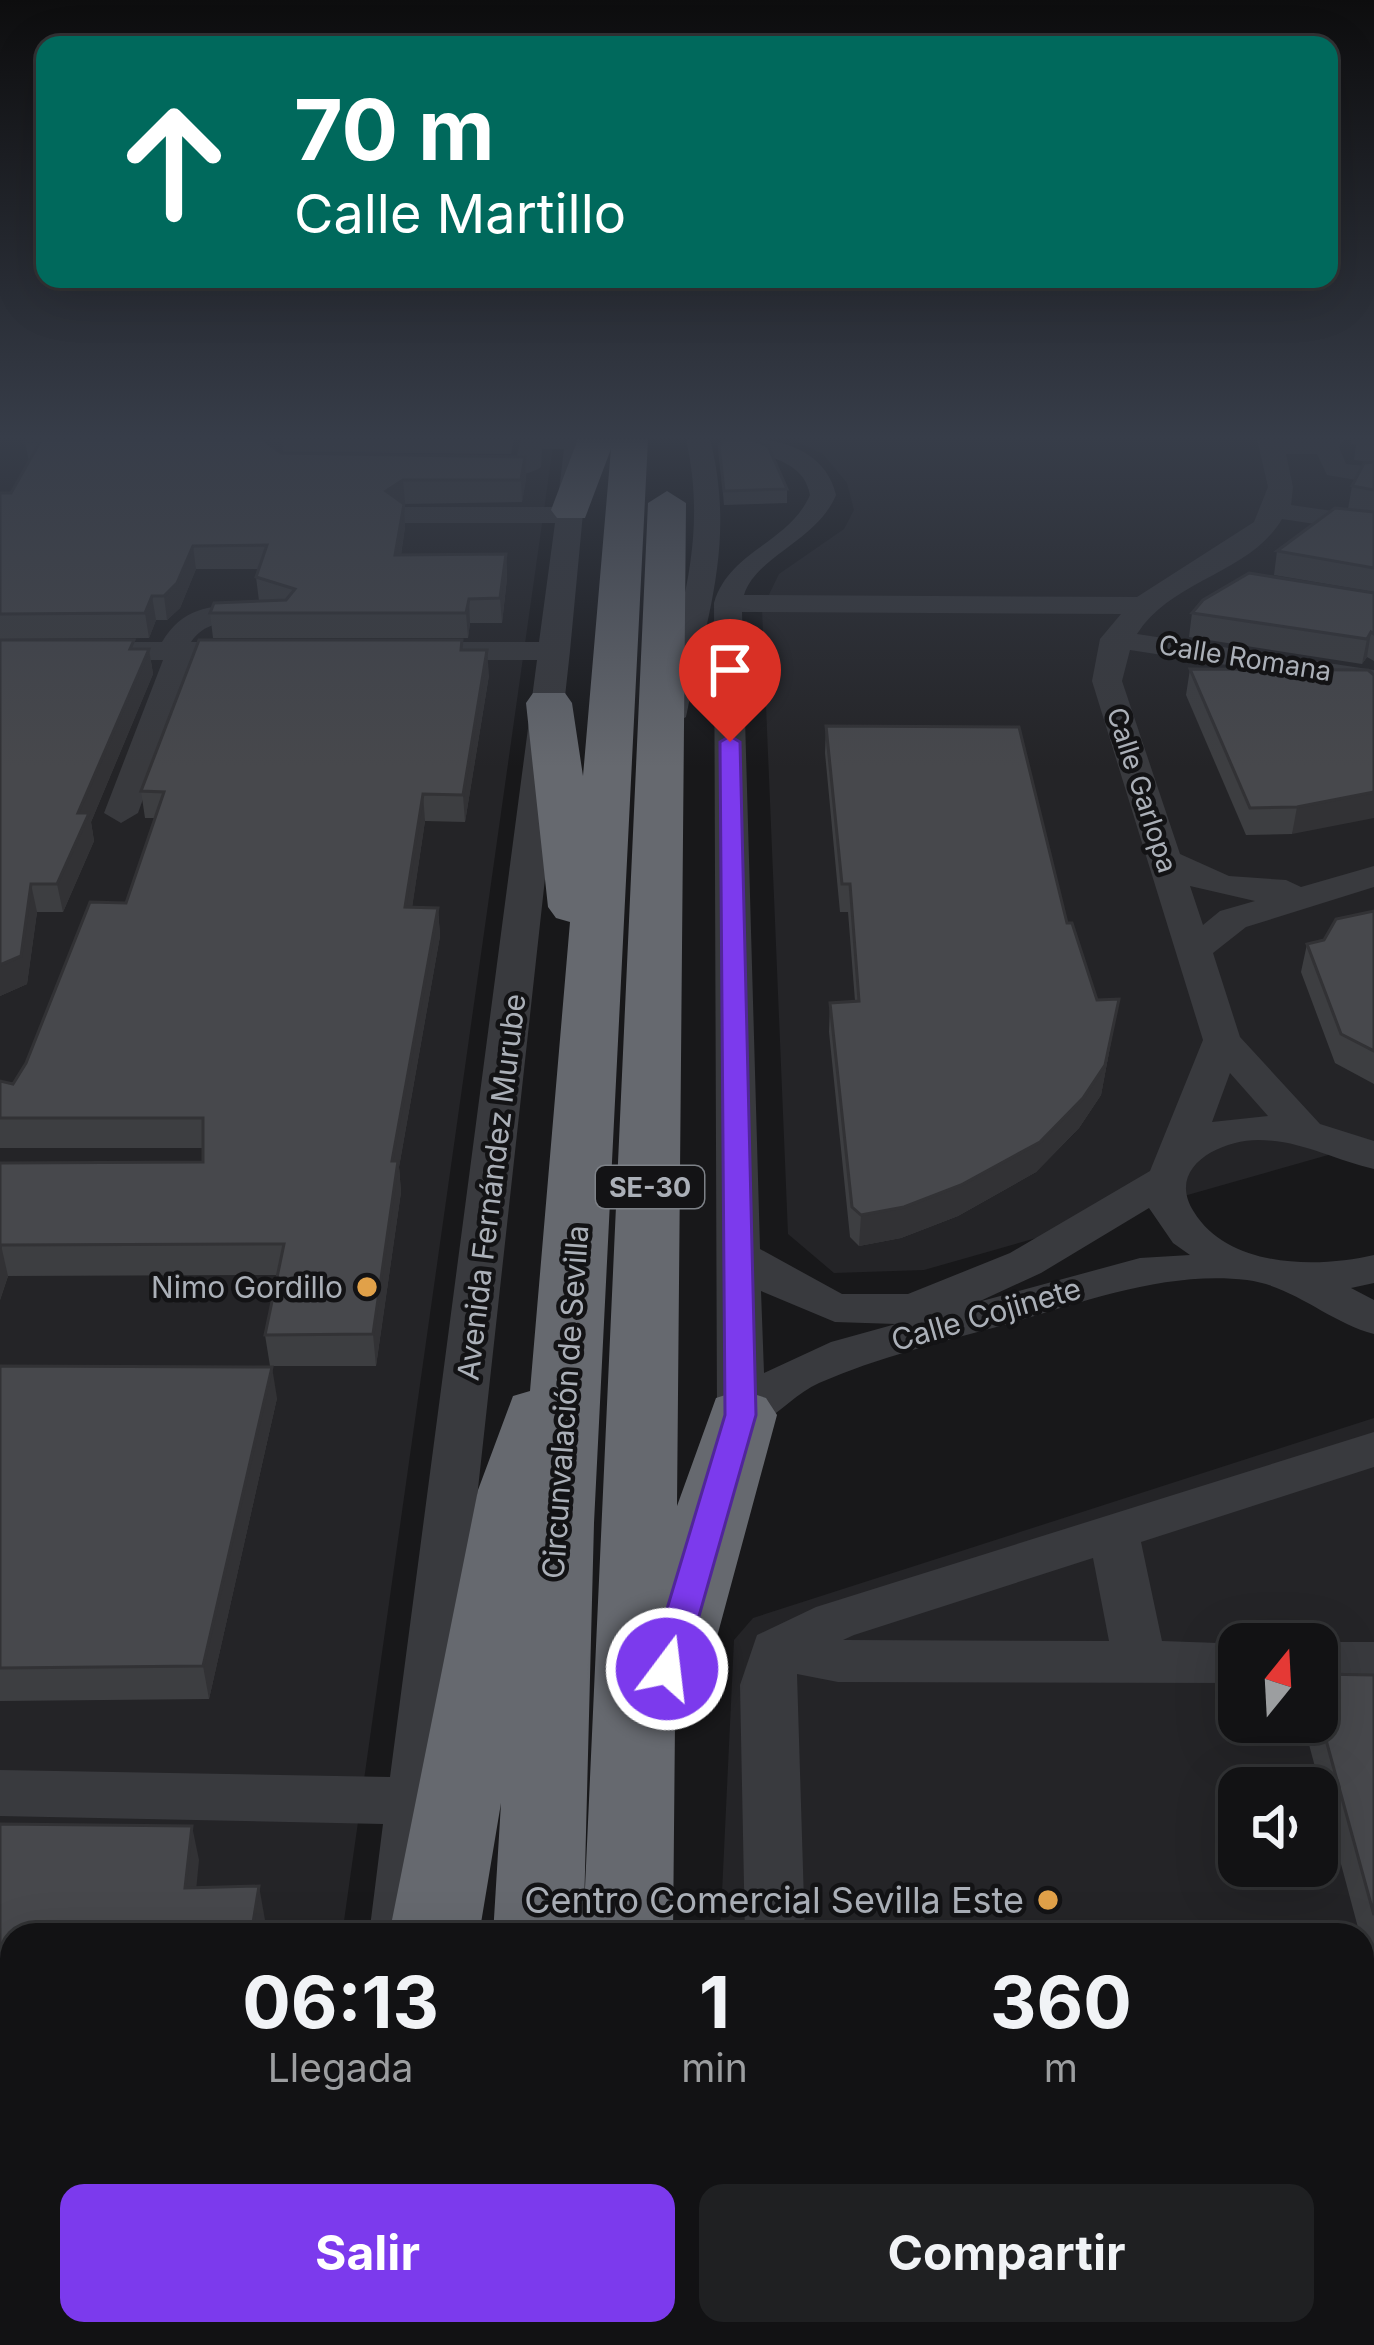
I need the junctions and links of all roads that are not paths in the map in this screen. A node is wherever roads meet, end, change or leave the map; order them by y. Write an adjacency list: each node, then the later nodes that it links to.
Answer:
1 (566, 548): 17 (street, Avenida Fernández Murube)
2 (623, 548): 26 (highway, Circunvalación de Sevilla / SE-30)
3 (666, 548): 20 (highway, SE-30)
4 (708, 548): 20 (street)
5 (778, 548): 9 (street)
6 (1231, 548): 7 (street)
7 (1190, 574): 8 (street); 10 (street)
8 (1231, 582)
9 (728, 602): 10 (street); 31 (street)
10 (1142, 606): 12 (street)
11 (279, 614): 14 (street)
12 (1115, 639): 18 (street, Calle Romana); 22 (street, Calle Garlopa)
13 (0, 651): 14 (street)
14 (172, 651): 15 (street); 21 (street)
15 (268, 651)
16 (412, 651): 17 (street)
17 (555, 651): 19 (street, Avenida Fernández Murube)
18 (1374, 680)
19 (549, 703): 26 (highway); 47 (street, Avenida Fernández Murube)
20 (661, 747): 46 (highway, SE-30)
21 (121, 812)
22 (1163, 859): 24 (street); 25 (street, Calle Garlopa)
23 (1374, 876): 24 (street)
24 (1317, 890): 25 (street)
25 (1193, 951): 27 (street, Calle Garlopa)
26 (595, 972): 35 (highway, Circunvalación de Sevilla / SE-30)
27 (1222, 1040): 28 (street, Calle Garlopa); 30 (street)
28 (1303, 1130): 29 (street, Calle Cojinete); 30 (street, Calle Cojinete)
29 (1364, 1147)
30 (1173, 1168): 31 (street, Calle Cojinete); 32 (street)
31 (738, 1254): 37 (street)
32 (1248, 1267): 34 (street); 37 (street, Calle Cojinete)
33 (1374, 1269): 34 (street)
34 (1293, 1277): 36 (street)
35 (571, 1301): 49 (highway); 50 (highway, Circunvalación de Sevilla / SE-30)
36 (1374, 1319)
37 (741, 1415): 46 (highway)
38 (1374, 1448): 39 (street)
39 (1113, 1531): 40 (street); 41 (street)
40 (776, 1649): 41 (street); 52 (street)
41 (1140, 1661): 42 (street)
42 (1218, 1662)
43 (1338, 1663): 44 (street)
44 (1374, 1663)
45 (0, 1792): 47 (street)
46 (633, 1797): 51 (highway, SE-30)
47 (413, 1801): 48 (street, Avenida Fernández Murube)
48 (400, 1923)
49 (436, 1923)
50 (539, 1923)
51 (628, 1923)
52 (775, 1923)

